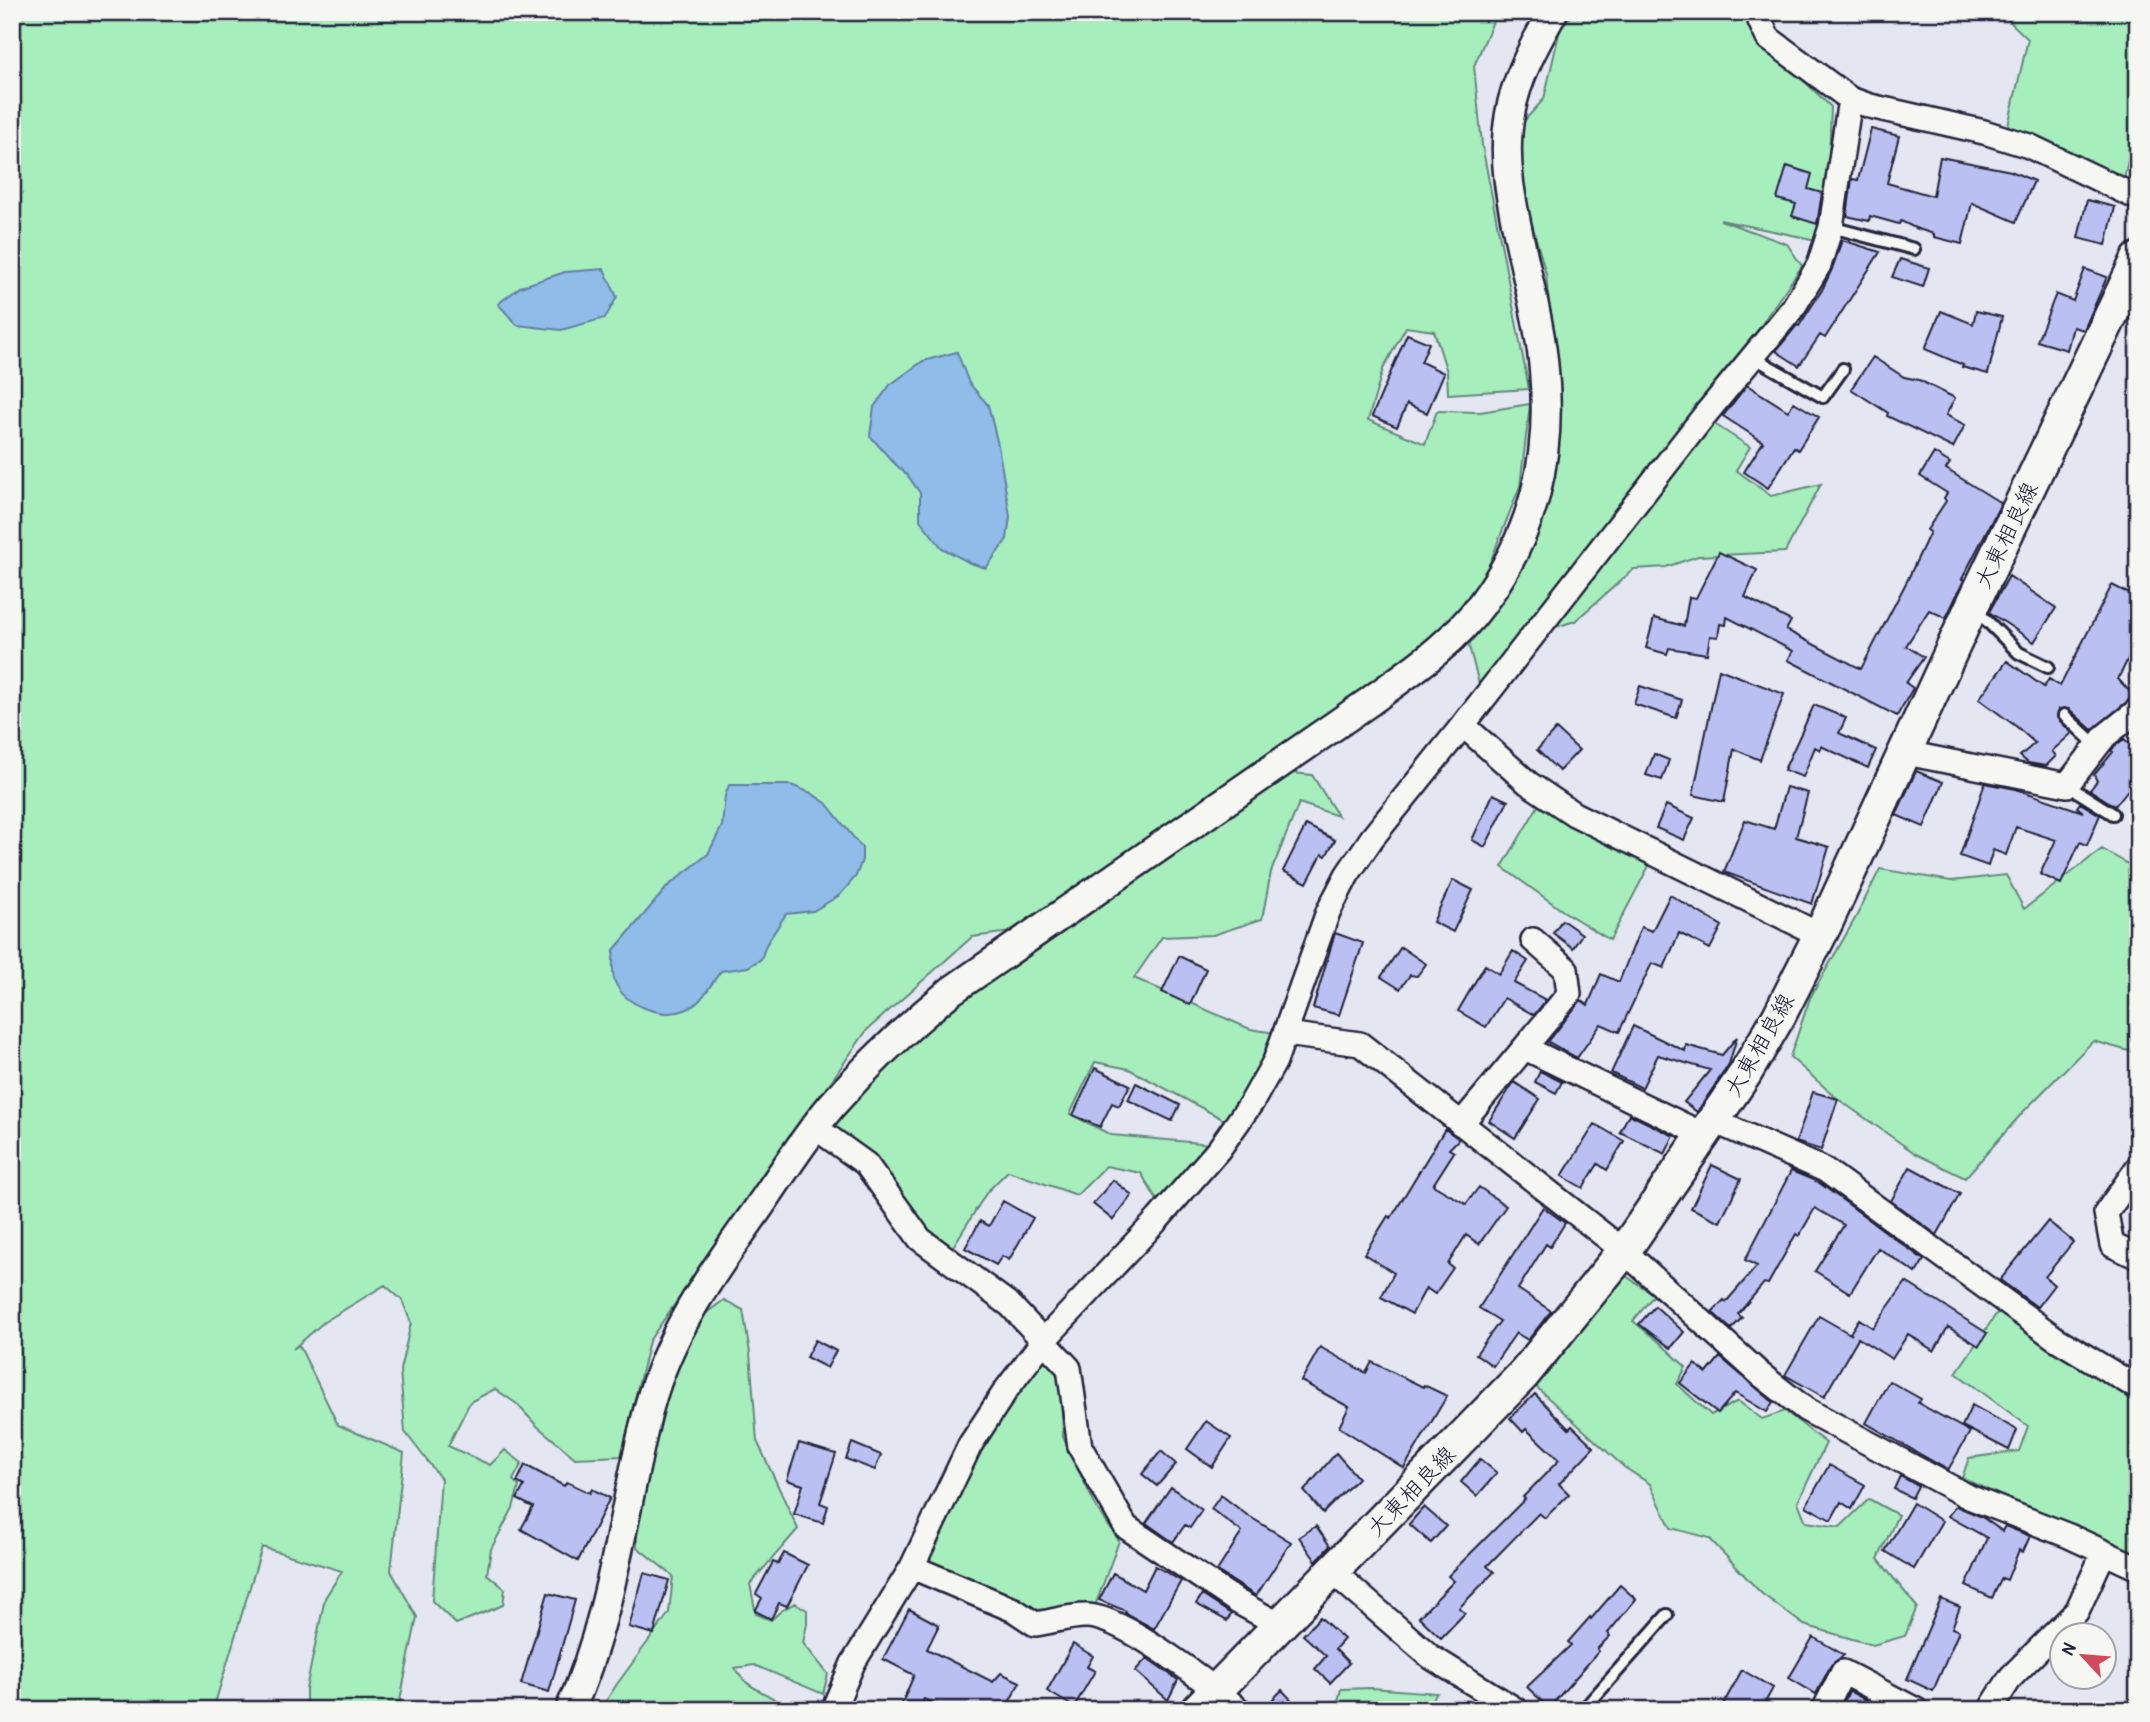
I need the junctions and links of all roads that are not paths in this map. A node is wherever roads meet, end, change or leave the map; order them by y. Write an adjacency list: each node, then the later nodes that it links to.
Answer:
1 (1553, 12): 25 (street)
2 (1761, 12): 3 (street)
3 (1850, 99): 4 (street); 5 (street)
4 (2138, 198)
5 (1831, 227): 6 (lane); 9 (street)
6 (1914, 249)
7 (2138, 259): 8 (main road, 大東相良線)
8 (2131, 290): 11 (main road, 大東相良線)
9 (1753, 357): 10 (lane); 15 (street)
10 (1843, 369)
11 (1972, 606): 12 (lane); 17 (main road, 大東相良線)
12 (2048, 667)
13 (2138, 710): 16 (street)
14 (2064, 715): 16 (lane)
15 (1463, 725): 20 (street); 22 (street)
16 (2098, 746): 18 (street)
17 (1906, 752): 18 (street); 20 (main road, 大東相良線)
18 (2067, 785): 19 (lane)
19 (2113, 814)
20 (1820, 935): 26 (main road, 大東相良線)
21 (1533, 940): 23 (street)
22 (1286, 1034): 24 (street); 30 (street)
23 (1525, 1048): 24 (street); 26 (street)
24 (1461, 1124): 28 (street)
25 (816, 1128): 30 (street); 39 (street)
26 (1709, 1128): 28 (main road, 大東相良線); 31 (street)
27 (2138, 1167): 29 (street)
28 (1624, 1251): 32 (street); 35 (main road, 大東相良線)
29 (2138, 1257)
30 (1044, 1340): 33 (street); 37 (street)
31 (2138, 1388)
32 (2104, 1552): 34 (street); 45 (street)
33 (912, 1567): 38 (street); 40 (street)
34 (2138, 1568)
35 (1333, 1572): 37 (main road, 大東相良線); 41 (street)
36 (1667, 1615): 42 (lane)
37 (1280, 1625): 38 (main road, 大東相良線)
38 (1218, 1703)
39 (569, 1710)
40 (834, 1710)
41 (1516, 1710)
42 (1583, 1710)
43 (1824, 1710): 44 (street)
44 (1916, 1710)
45 (1990, 1710)

